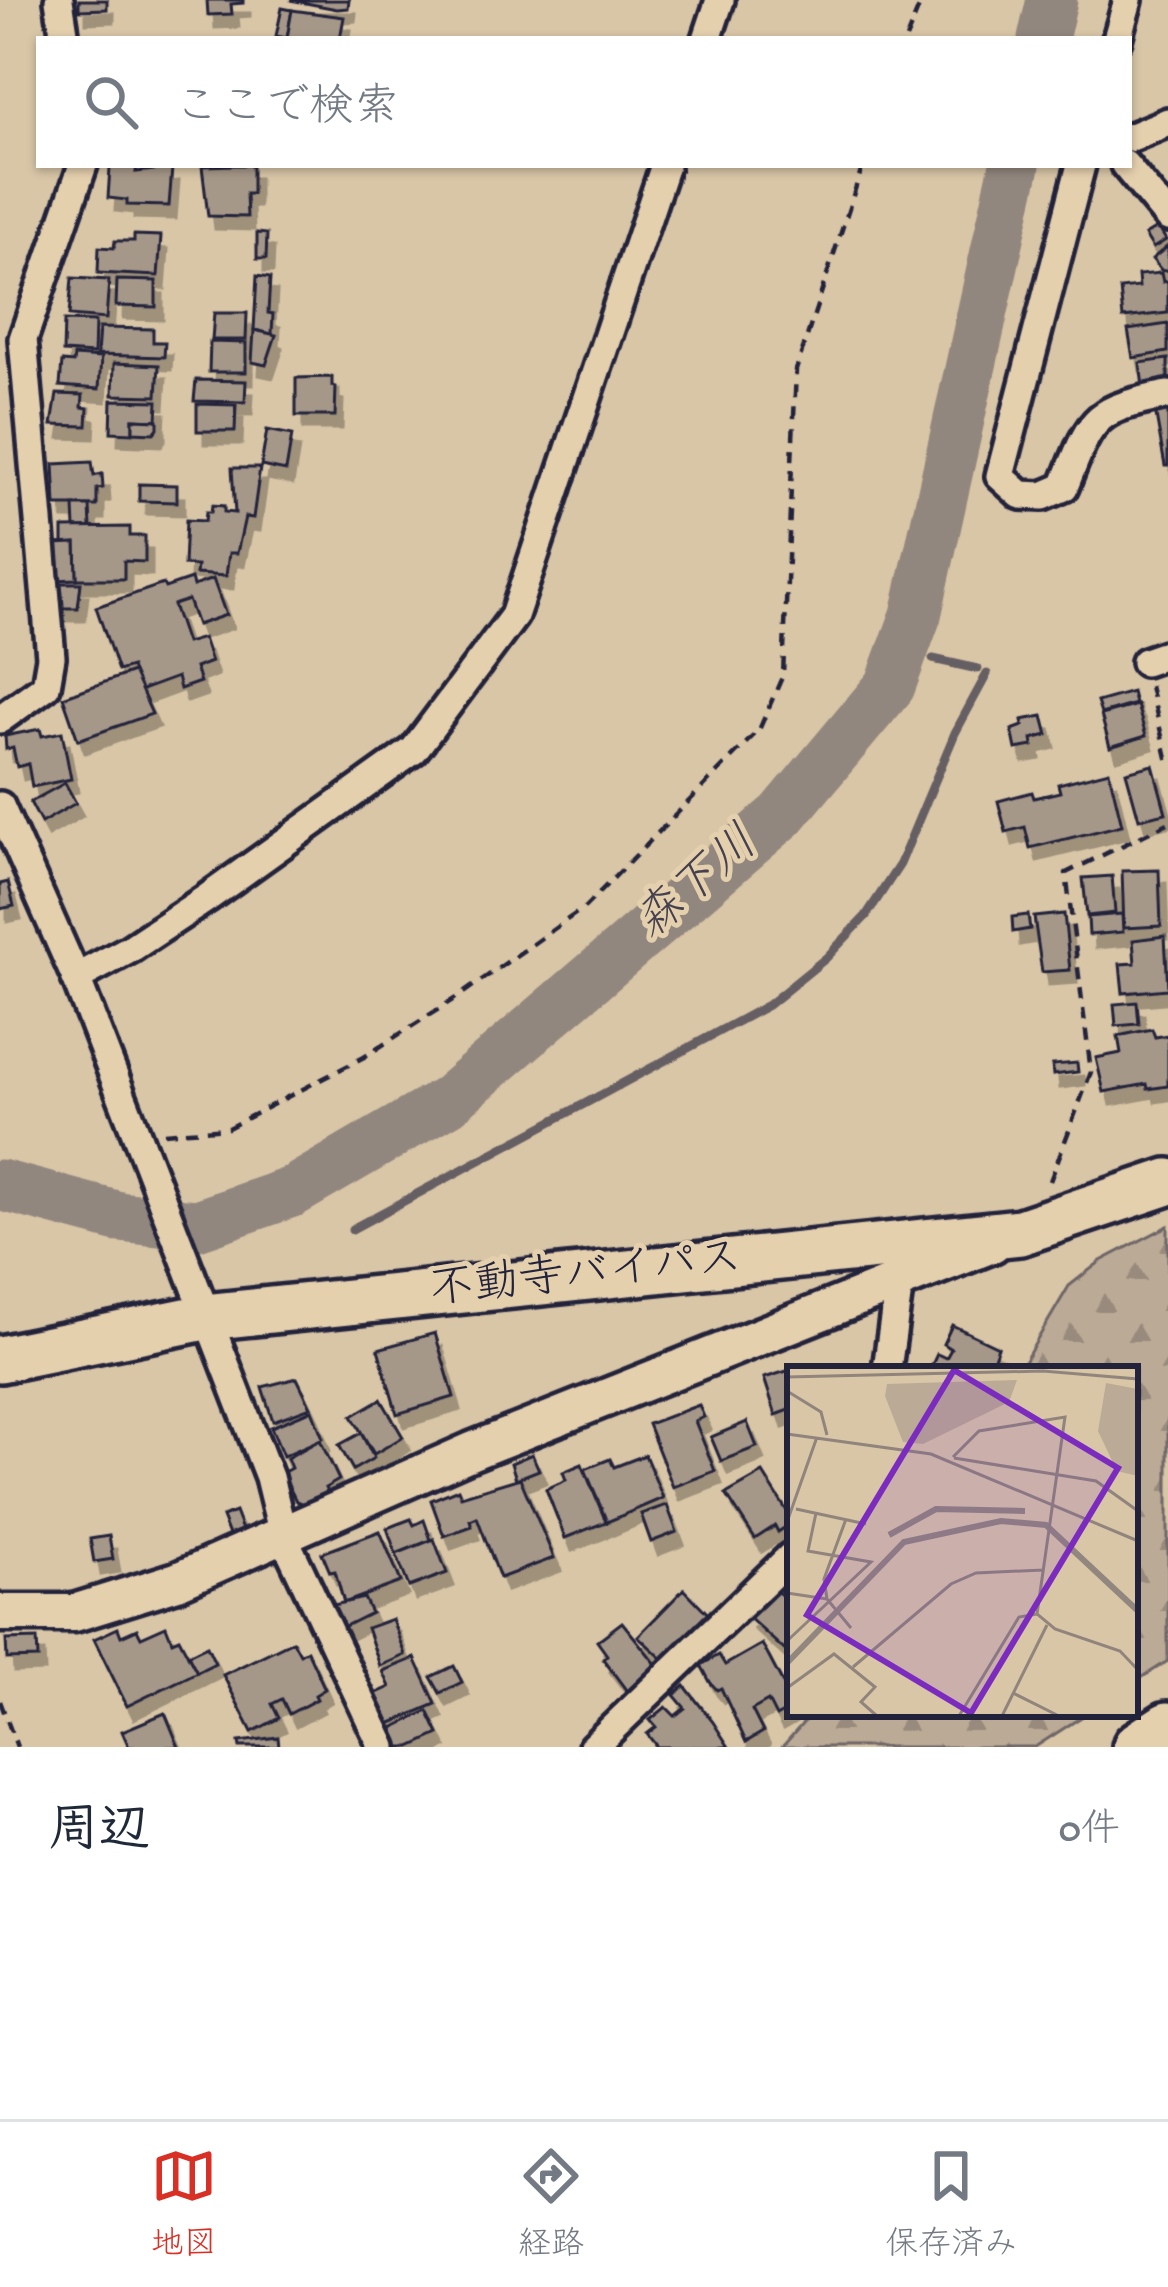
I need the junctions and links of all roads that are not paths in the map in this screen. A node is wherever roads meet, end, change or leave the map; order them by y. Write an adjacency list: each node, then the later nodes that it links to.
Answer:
1 (59, 0): 4 (street)
2 (720, 0): 5 (street)
3 (1128, 0): 6 (street)
4 (65, 36)
5 (708, 36)
6 (1118, 36)
7 (1168, 122): 8 (street)
8 (1132, 137)
9 (82, 168): 15 (street)
10 (664, 168): 17 (street)
11 (1080, 168): 14 (street)
12 (1127, 168): 13 (street)
13 (1168, 217)
14 (1168, 395)
15 (0, 719)
16 (0, 806): 17 (street)
17 (76, 978): 21 (street)
18 (1168, 1182): 19 (highway, 不動寺バイパス)
19 (1020, 1232): 20 (street); 21 (highway, 不動寺バイパス)
20 (898, 1283): 23 (street); 24 (street)
21 (205, 1317): 22 (highway, 不動寺バイパス); 24 (street)
22 (0, 1359)
23 (887, 1366)
24 (283, 1534): 26 (street); 28 (street)
25 (787, 1560): 29 (street)
26 (0, 1612)
27 (1168, 1728): 30 (highway)
28 (383, 1747)
29 (593, 1747)
30 (1139, 1747)

